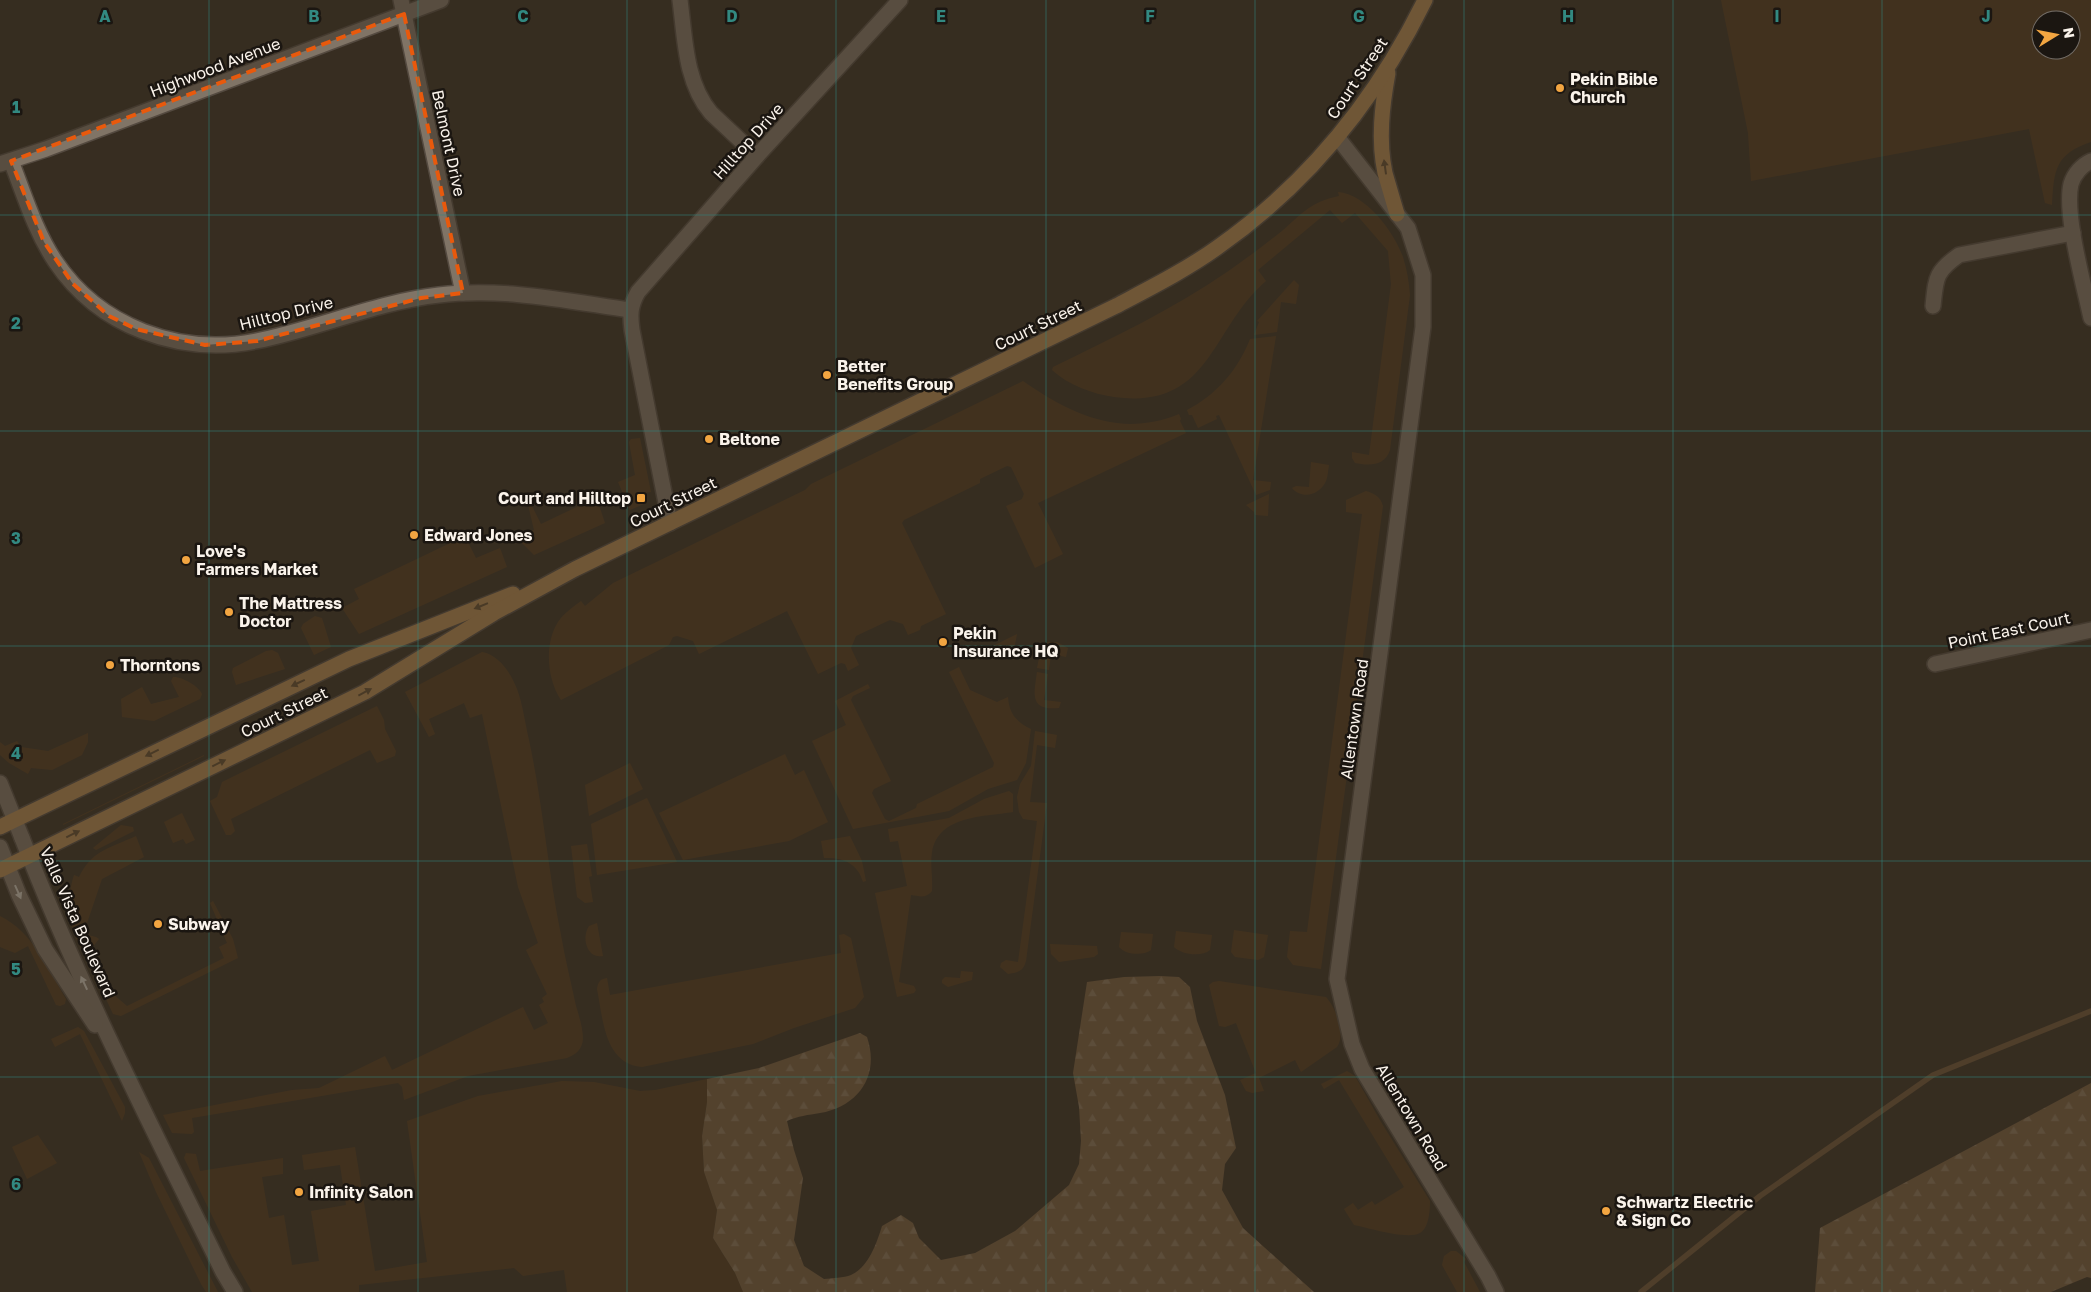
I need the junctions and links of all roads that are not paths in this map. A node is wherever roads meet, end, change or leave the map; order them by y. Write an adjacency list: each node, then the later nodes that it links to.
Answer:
1 (441, 0): 5 (street, Highwood Avenue)
2 (680, 0): 8 (street)
3 (900, 0): 8 (street, Hilltop Drive)
4 (1425, 0): 6 (main road, Court Street)
5 (403, 7): 10 (street, Highwood Avenue); 13 (street, Belmont Drive)
6 (1389, 65): 7 (main road, Court Street); 11 (main road, one-way to 6)
7 (1338, 138): 11 (street, Allentown Road); 17 (main road, Court Street)
8 (757, 156): 15 (street, Hilltop Drive)
9 (2091, 161): 12 (street)
10 (6, 163): 13 (street, Hilltop Drive)
11 (1397, 214): 29 (street, Allentown Road)
12 (2073, 234): 14 (street); 16 (street)
13 (463, 293): 15 (street, Hilltop Drive)
14 (1932, 306)
15 (630, 310): 17 (street)
16 (2091, 318)
17 (670, 523): 18 (main road, Court Street)
18 (574, 569): 22 (main road, Court Street, one-way to 22); 25 (main road, Court Street, one-way to 18)
19 (2091, 630): 20 (street, Point East Court)
20 (1935, 664)
21 (0, 783): 22 (street, Valle Vista Boulevard)
22 (16, 820): 23 (main road, Court Street); 25 (street, Valle Vista Boulevard)
23 (0, 827)
24 (0, 847): 26 (street, Valle Vista Boulevard)
25 (29, 856): 26 (main road, Court Street); 27 (street, Valle Vista Boulevard, one-way to 25)
26 (4, 868): 27 (street, Valle Vista Boulevard, one-way to 27)
27 (126, 1074): 28 (street, Valle Vista Boulevard)
28 (235, 1292)
29 (1496, 1292)

